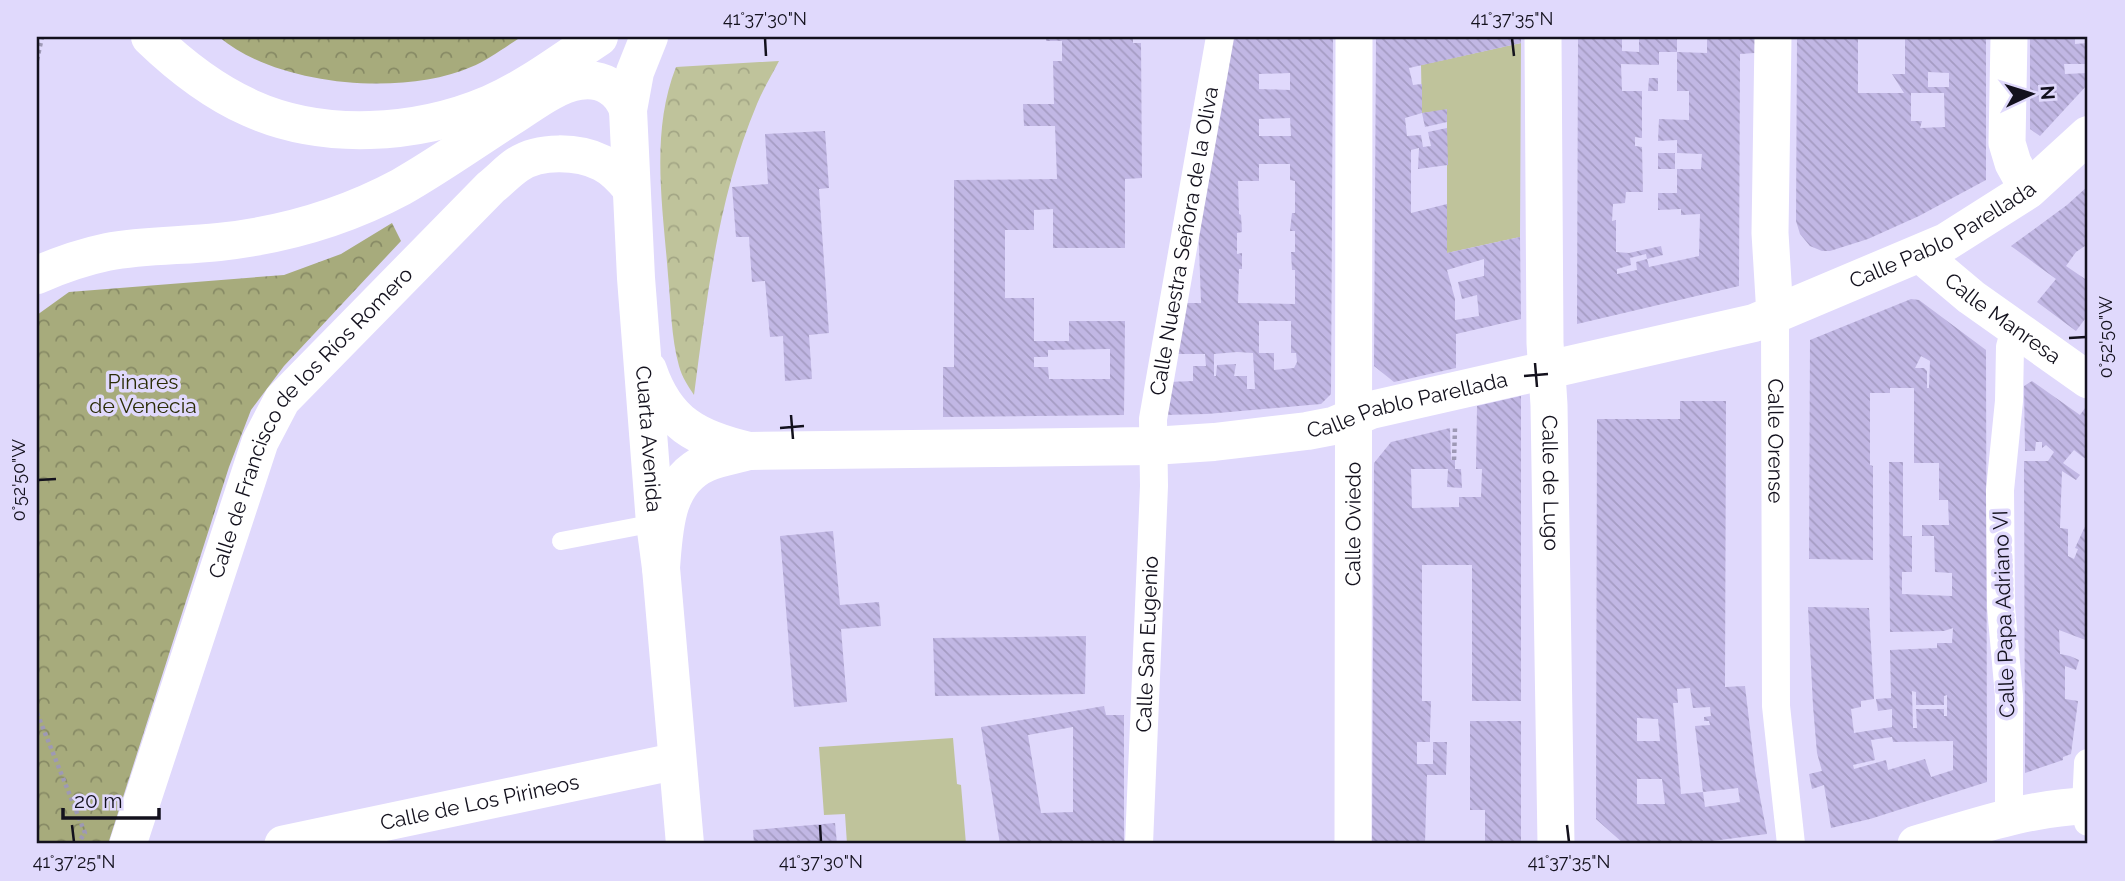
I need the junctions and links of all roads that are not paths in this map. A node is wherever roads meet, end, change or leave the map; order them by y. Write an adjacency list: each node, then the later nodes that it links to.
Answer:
1 (150, 37): 2 (street)
2 (599, 37)
3 (649, 37): 9 (street, Cuarta Avenida)
4 (1220, 37): 21 (street, Calle Nuestra Señora de la Oliva)
5 (1354, 37): 20 (street, Calle Oviedo)
6 (1543, 37): 18 (street, Calle de Lugo)
7 (1773, 37): 15 (street, Calle Orense)
8 (2009, 37): 12 (street)
9 (628, 110): 11 (street, Cuarta Avenida); 14 (street)
10 (2088, 135): 12 (street, Calle Pablo Parellada)
11 (631, 189): 17 (street, Cuarta Avenida); 30 (street, Calle de Francisco de los Ríos Romero)
12 (2028, 190): 13 (street, Calle Pablo Parellada)
13 (1920, 254): 15 (street, Calle Pablo Parellada); 16 (street, Calle Manresa)
14 (37, 275)
15 (1775, 314): 18 (street, Calle Pablo Parellada); 36 (street, Calle Orense)
16 (2015, 328): 19 (street, Calle Manresa); 29 (street, Calle Papa Adriano VI)
17 (641, 348): 22 (street, Calle Pablo Parellada); 23 (street, Cuarta Avenida)
18 (1546, 369): 20 (street, Calle Pablo Parellada); 35 (street, Calle de Lugo)
19 (2088, 380)
20 (1353, 418): 21 (street, Calle Pablo Parellada); 34 (street, Calle Oviedo)
21 (1152, 446): 22 (street, Calle Pablo Parellada); 33 (street, Calle San Eugenio)
22 (749, 451): 25 (street, Calle Pablo Parellada)
23 (655, 523): 24 (lane); 25 (street, Cuarta Avenida)
24 (561, 541)
25 (661, 568): 26 (street, Cuarta Avenida)
26 (677, 761): 31 (street, Calle de Los Pirineos); 32 (street, Cuarta Avenida)
27 (2088, 763): 28 (street)
28 (2087, 811): 29 (street)
29 (2009, 817): 37 (street)
30 (128, 844)
31 (283, 844)
32 (685, 844)
33 (1139, 844)
34 (1353, 844)
35 (1556, 844)
36 (1791, 844)
37 (1916, 844)

